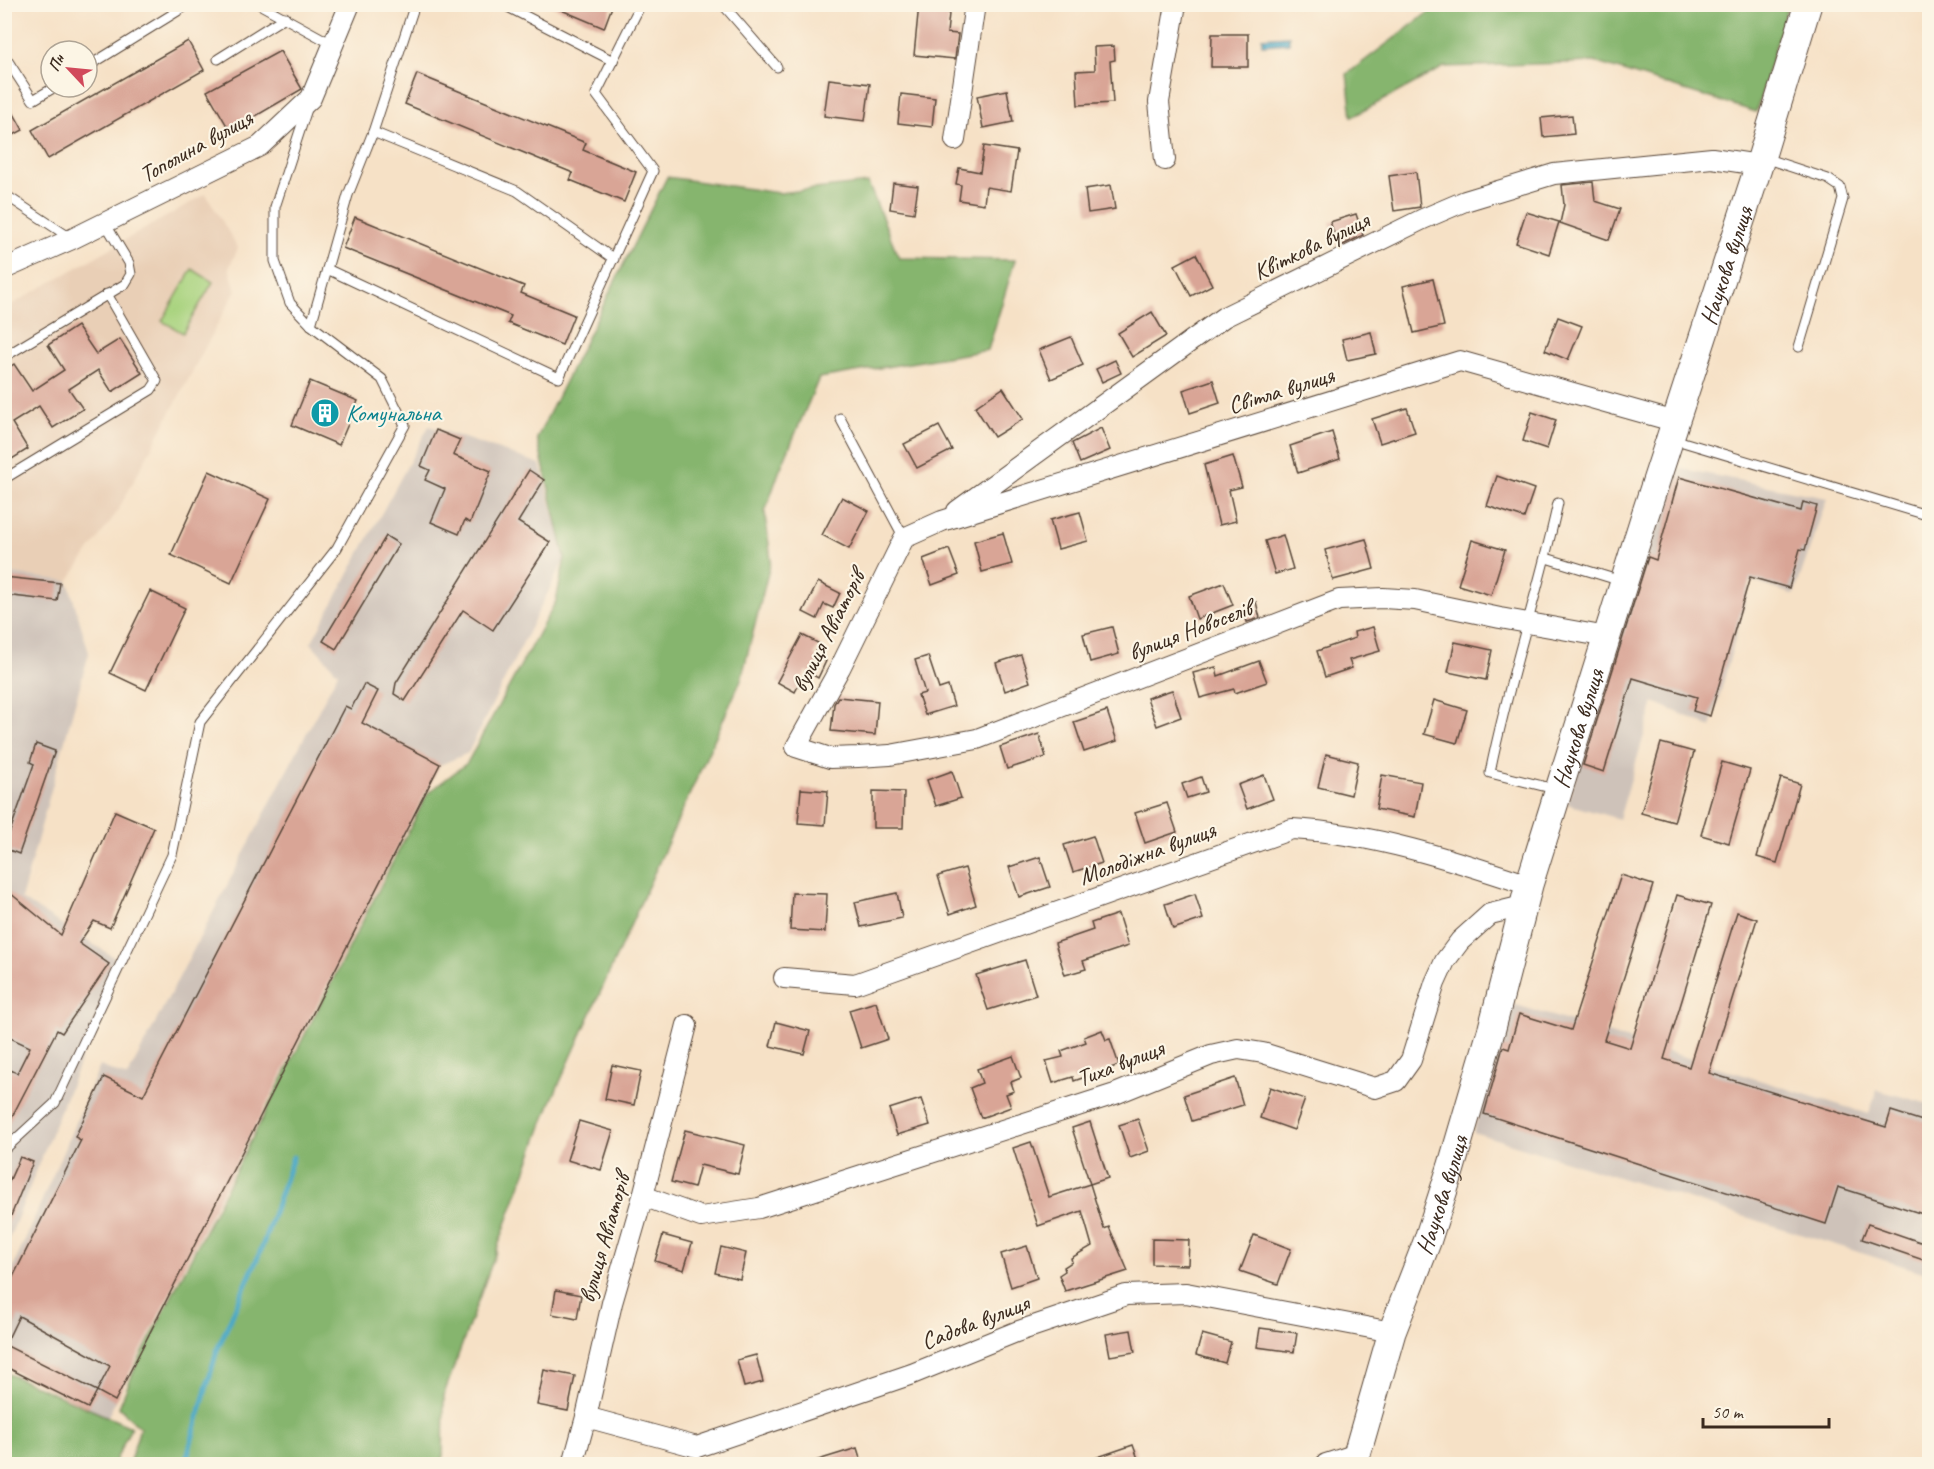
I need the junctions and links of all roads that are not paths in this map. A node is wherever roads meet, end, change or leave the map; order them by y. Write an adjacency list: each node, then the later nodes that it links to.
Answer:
1 (189, 4): 15 (lane)
2 (259, 4): 11 (lane)
3 (350, 4): 12 (street, Тополина вулиця)
4 (415, 4): 20 (lane)
5 (502, 4): 16 (lane)
6 (640, 4): 16 (lane)
7 (726, 4): 17 (lane)
8 (975, 4): 21 (street)
9 (1176, 4): 22 (street)
10 (1808, 4): 23 (street, Наукова вулиця)
11 (285, 17): 12 (lane); 14 (lane)
12 (332, 44): 19 (street, Тополина вулиця)
13 (4, 55): 18 (lane)
14 (218, 59)
15 (99, 60)
16 (613, 61): 27 (lane)
17 (777, 67)
18 (39, 96)
19 (311, 98): 25 (street, Тополина вулиця); 31 (lane)
20 (372, 132): 27 (lane); 29 (lane)
21 (955, 140)
22 (1165, 160)
23 (1760, 161): 32 (lane); 35 (street, Наукова вулиця); 39 (street, Квіткова вулиця)
24 (4, 194): 26 (lane)
25 (105, 223): 26 (street, Тополина вулиця); 30 (lane)
26 (72, 239): 28 (street, Тополина вулиця)
27 (614, 259): 29 (lane)
28 (4, 269)
29 (327, 269): 31 (lane)
30 (107, 294): 33 (lane); 36 (lane)
31 (311, 325): 50 (lane)
32 (1799, 348)
33 (4, 357)
34 (840, 418): 40 (lane)
35 (1673, 430): 38 (lane); 39 (street, Світла вулиця); 42 (street, Наукова вулиця)
36 (4, 478)
37 (1558, 503): 41 (lane)
38 (1929, 516)
39 (942, 522): 40 (street, Світла вулиця)
40 (903, 538): 45 (street, вулиця Авіаторів)
41 (1546, 558): 42 (lane); 43 (lane)
42 (1625, 582): 44 (street, Наукова вулиця)
43 (1528, 622): 44 (street, вулиця Новоселів); 45 (street, вулиця Новоселів); 46 (lane)
44 (1607, 637): 46 (street, Наукова вулиця)
45 (796, 747)
46 (1558, 790): 47 (street, Наукова вулиця)
47 (1526, 896): 48 (street, Молодіжна вулиця); 51 (street, Тиха вулиця); 52 (street, Наукова вулиця)
48 (784, 978)
49 (687, 1025): 51 (street, вулиця Авіаторів)
50 (4, 1150)
51 (643, 1196): 53 (street, вулиця Авіаторів)
52 (1392, 1332): 53 (street, Садова вулиця); 54 (street, Наукова вулиця)
53 (586, 1417): 55 (street, вулиця Авіаторів)
54 (1356, 1459): 56 (street)
55 (573, 1464)
56 (1326, 1464)

